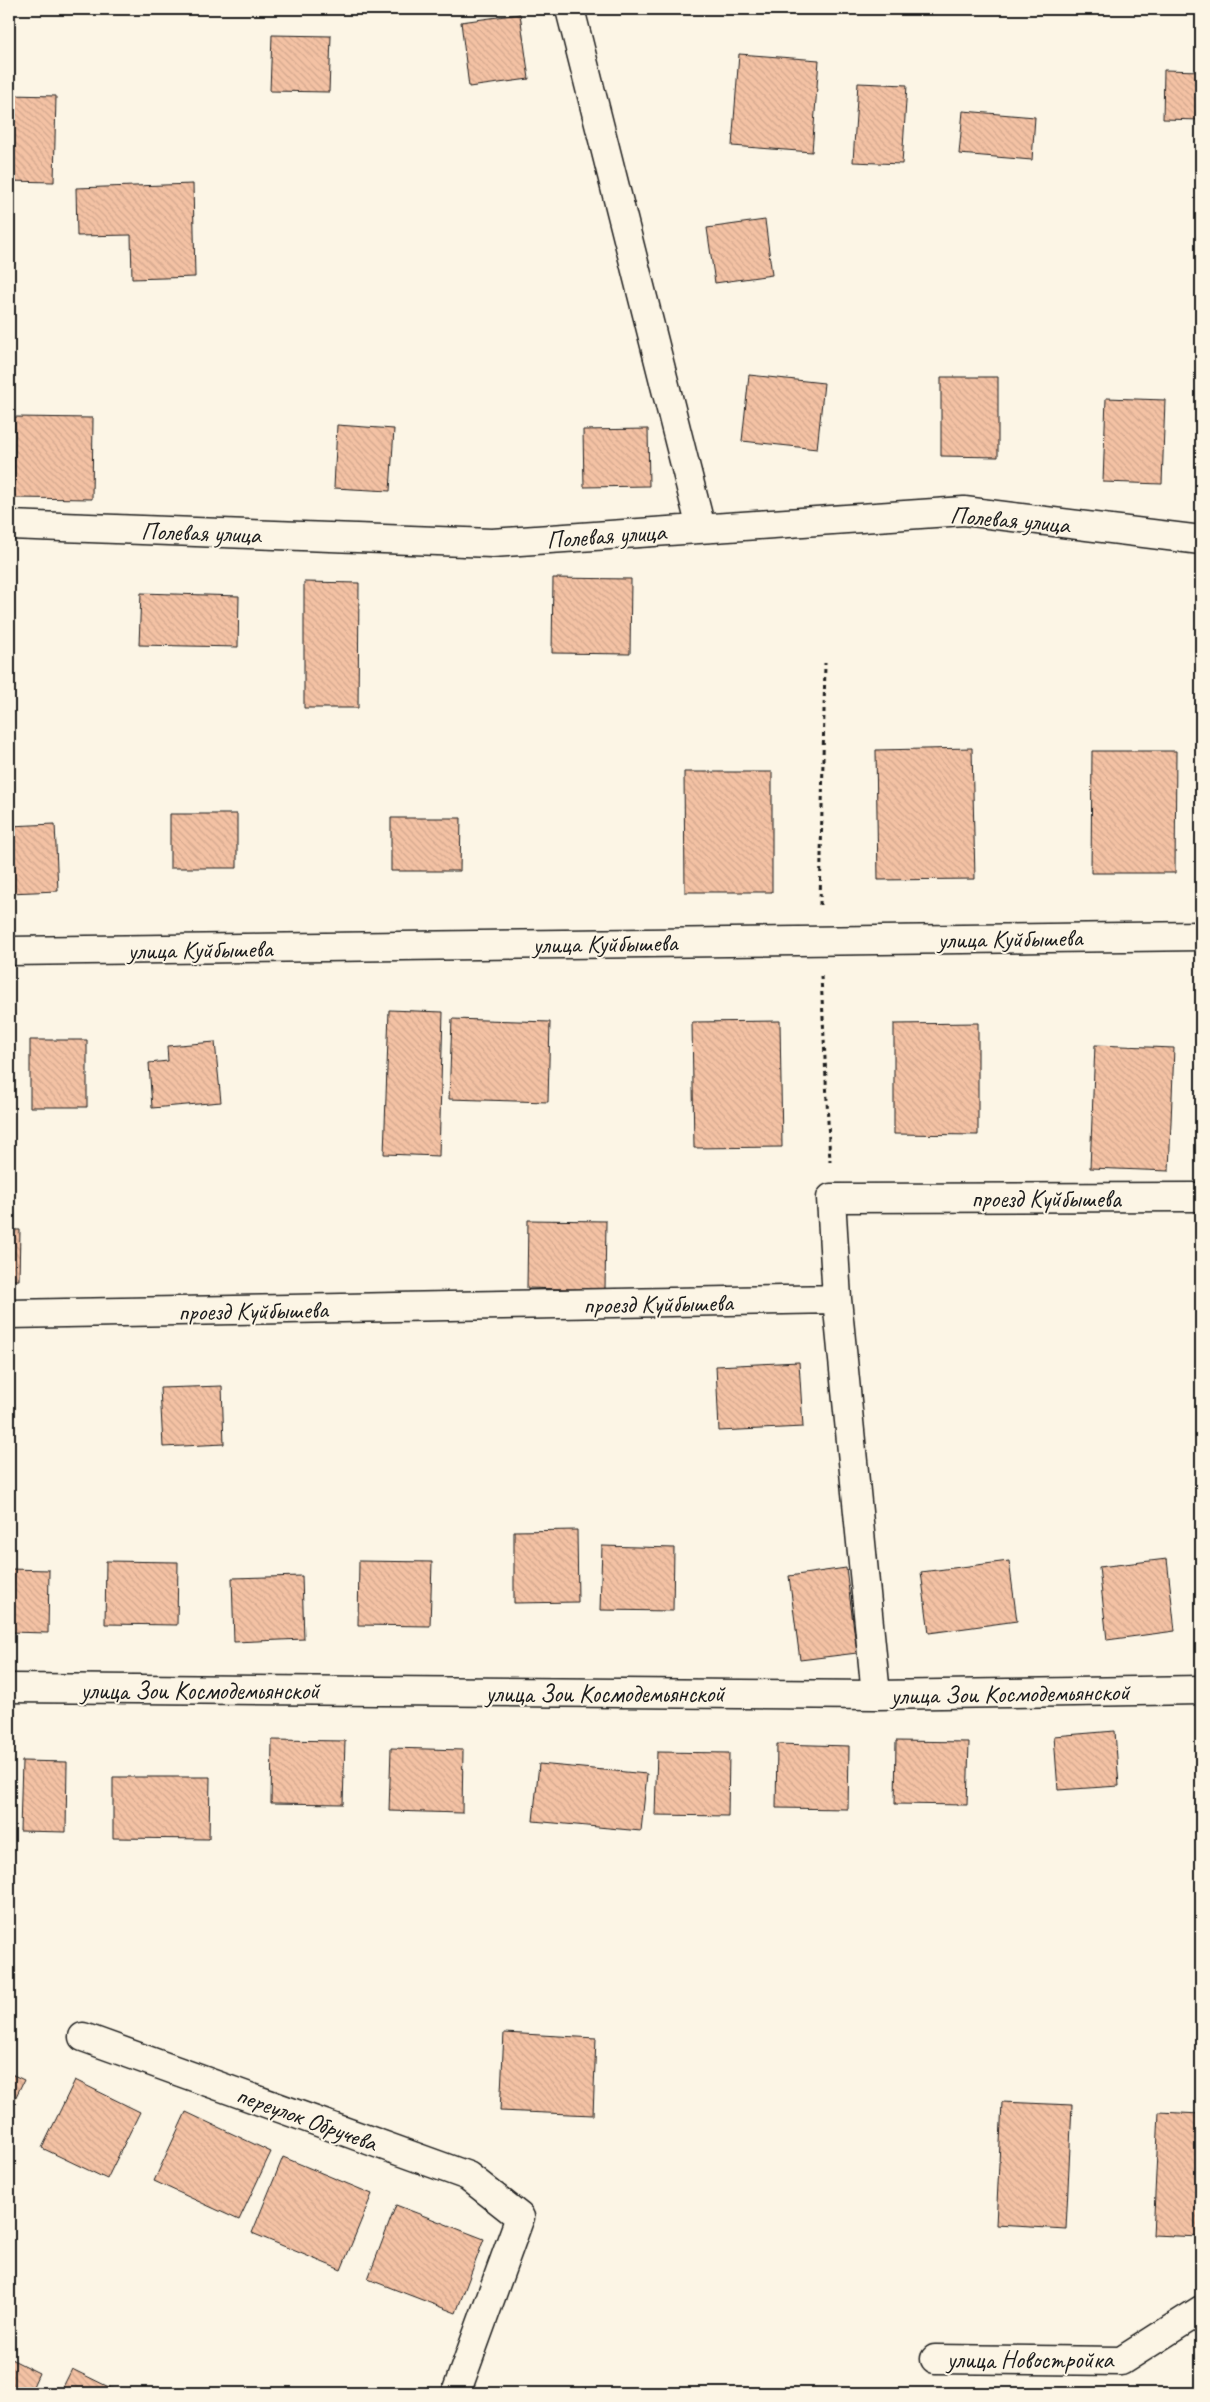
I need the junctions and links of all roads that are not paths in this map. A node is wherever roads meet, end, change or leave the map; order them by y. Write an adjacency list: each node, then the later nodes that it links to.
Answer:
1 (570, 9): 3 (street)
2 (9, 525): 3 (street, Полевая улица)
3 (701, 528): 4 (street, Полевая улица)
4 (1201, 540)
5 (1201, 936): 6 (street, улица Куйбышева)
6 (9, 951)
7 (1201, 1198): 8 (street, проезд Куйбышева)
8 (837, 1299): 9 (street, проезд Куйбышева); 12 (street)
9 (9, 1314)
10 (9, 1688): 12 (street, улица Зои Космодемьянской)
11 (1201, 1690): 12 (street, улица Зои Космодемьянской)
12 (876, 1695)
13 (83, 2037): 16 (street, переулок Обручева)
14 (1201, 2310): 15 (street, улица Новостройка)
15 (935, 2358)
16 (456, 2393)

